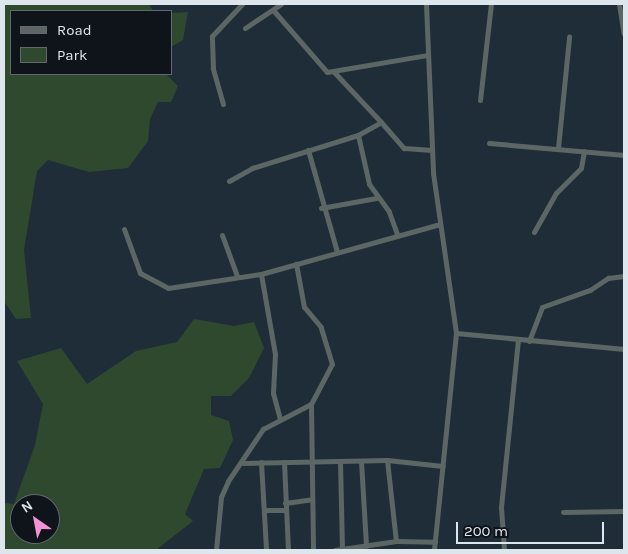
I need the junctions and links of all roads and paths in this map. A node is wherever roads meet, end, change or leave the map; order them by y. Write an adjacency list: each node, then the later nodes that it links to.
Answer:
1 (242, 4): 13 (street)
2 (281, 4): 6 (street)
3 (426, 4): 10 (street)
4 (491, 4): 12 (street)
5 (620, 4): 8 (street)
6 (274, 10): 7 (street); 11 (street)
7 (245, 28)
8 (624, 34)
9 (569, 37): 17 (street)
10 (427, 55): 11 (street); 19 (street)
11 (334, 72): 14 (street)
12 (480, 100)
13 (223, 104)
14 (381, 122): 15 (street); 19 (street)
15 (358, 135): 18 (street); 23 (street)
16 (489, 143): 17 (street)
17 (558, 148): 20 (street)
18 (308, 150): 22 (street); 24 (street)
19 (432, 150): 25 (street)
20 (584, 151): 21 (street); 27 (street)
21 (624, 155)
22 (229, 182)
23 (376, 198): 24 (street); 28 (street)
24 (321, 208): 30 (street)
25 (440, 224): 28 (street); 35 (street)
26 (124, 229): 33 (street)
27 (534, 232)
28 (397, 234): 30 (street)
29 (222, 235): 33 (street)
30 (337, 252): 31 (street)
31 (296, 264): 32 (street); 39 (street)
32 (261, 274): 33 (street); 40 (street)
33 (237, 276)
34 (624, 276): 37 (street)
35 (456, 333): 36 (street); 48 (street)
36 (518, 340): 37 (street); 66 (street)
37 (529, 341): 38 (street)
38 (624, 349)
39 (311, 404): 40 (street); 42 (street)
40 (280, 419): 47 (street)
41 (387, 460): 44 (street); 48 (street); 55 (street)
42 (311, 461): 43 (street); 46 (street); 49 (street)
43 (340, 461): 44 (street); 58 (street)
44 (361, 461): 57 (street)
45 (261, 462): 46 (street); 47 (street); 51 (street)
46 (284, 462): 50 (street)
47 (243, 463): 60 (street)
48 (443, 466): 56 (street)
49 (312, 500): 50 (street); 63 (street)
50 (285, 503): 52 (street)
51 (265, 510): 52 (street); 61 (street)
52 (285, 510): 62 (street)
53 (624, 511): 54 (street)
54 (563, 512)
55 (396, 541): 56 (street); 57 (street)
56 (435, 542): 65 (street)
57 (366, 546): 59 (street)
58 (342, 549): 59 (street); 64 (street)
59 (358, 549)
60 (216, 550)
61 (266, 550)
62 (288, 550)
63 (313, 550)
64 (335, 550)
65 (434, 550)
66 (504, 550)

